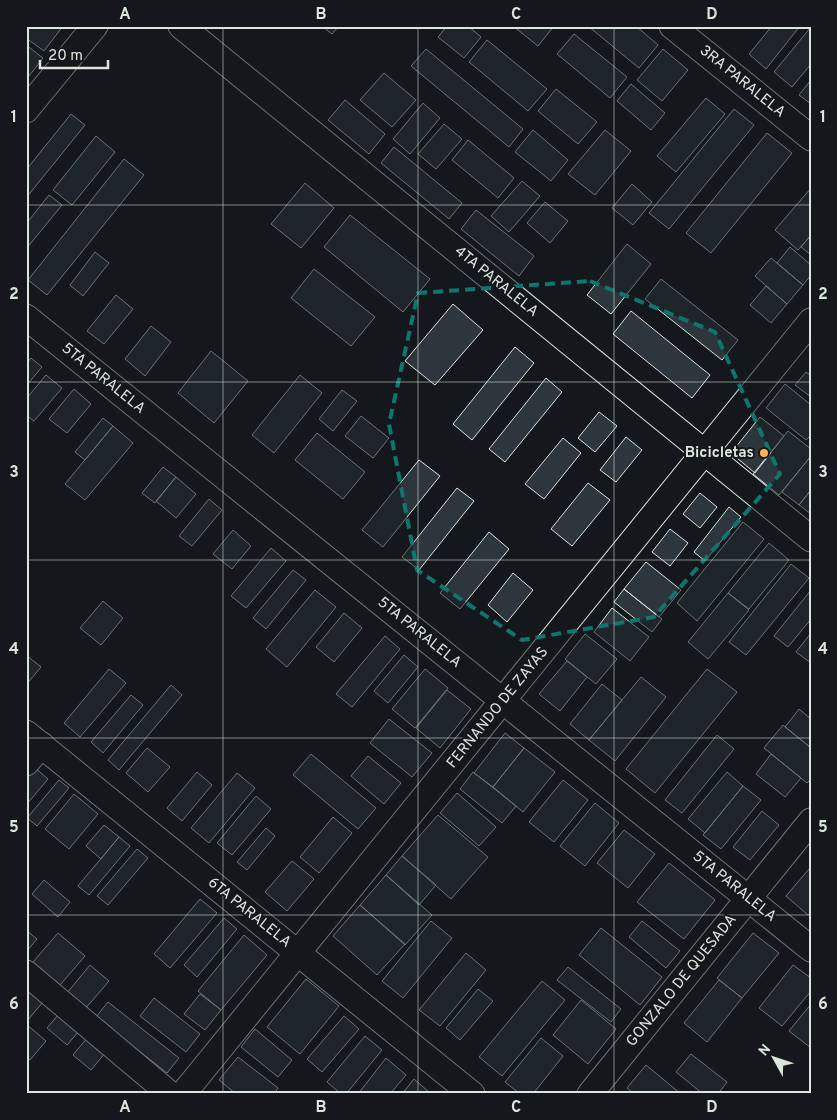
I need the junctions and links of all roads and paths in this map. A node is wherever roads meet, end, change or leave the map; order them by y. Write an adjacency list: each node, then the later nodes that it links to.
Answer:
1 (95, 26): 4 (street)
2 (181, 26): 8 (street, 4TA PARALELA)
3 (672, 26): 5 (street, 3RA PARALELA)
4 (26, 110)
5 (811, 138)
6 (26, 317): 10 (street, 5TA PARALELA)
7 (811, 321): 8 (street, FERNANDO DE ZAYAS)
8 (704, 451): 9 (street, 4TA PARALELA); 10 (street, FERNANDO DE ZAYAS)
9 (811, 539)
10 (504, 701): 13 (street, 5TA PARALELA); 15 (street, FERNANDO DE ZAYAS)
11 (31, 747): 15 (street, 6TA PARALELA)
12 (811, 820): 13 (street, GONZALO DE QUESADA)
13 (748, 898): 14 (street, 5TA PARALELA); 20 (street, GONZALO DE QUESADA)
14 (811, 949)
15 (298, 953): 18 (street, FERNANDO DE ZAYAS); 19 (street, 6TA PARALELA)
16 (26, 973): 17 (street)
17 (170, 1094)
18 (183, 1094)
19 (472, 1094)
20 (590, 1094)

